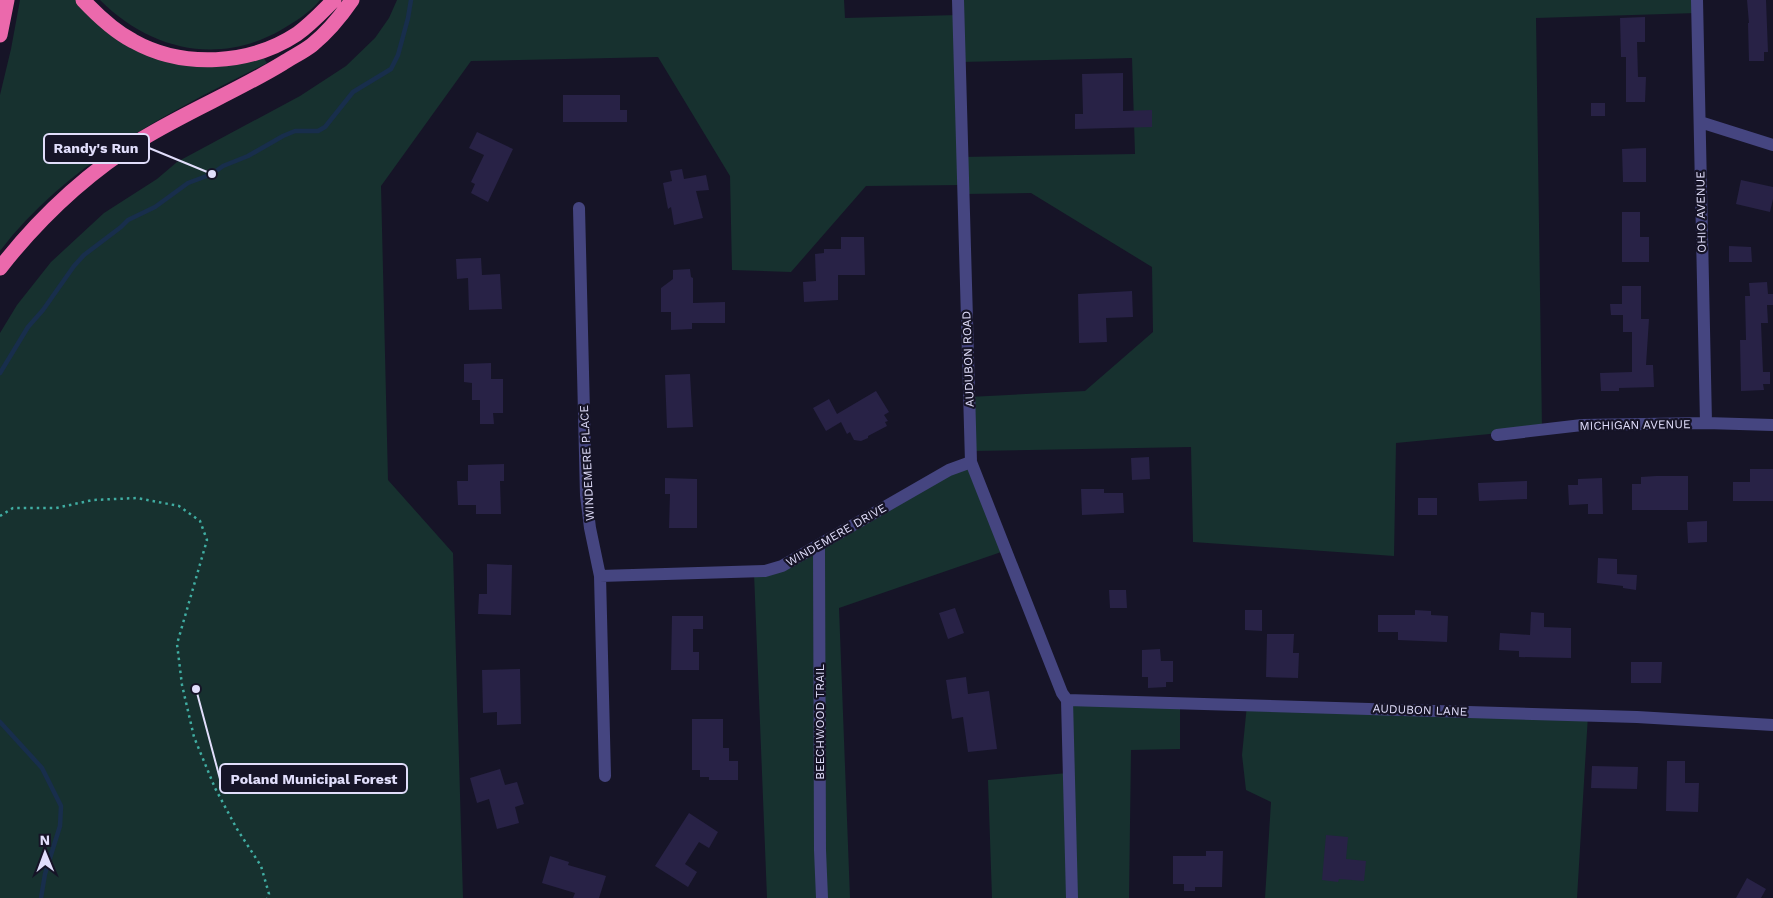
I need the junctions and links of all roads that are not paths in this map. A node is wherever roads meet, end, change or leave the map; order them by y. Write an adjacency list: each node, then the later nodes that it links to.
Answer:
1 (7, 0): 7 (highway)
2 (84, 0): 3 (highway)
3 (334, 0)
4 (352, 0): 11 (highway)
5 (958, 0): 15 (street, AUDUBON ROAD)
6 (1697, 0): 8 (street, OHIO AVENUE)
7 (0, 36)
8 (1700, 122): 9 (street); 12 (street, OHIO AVENUE)
9 (1773, 145)
10 (579, 208): 17 (street, WINDEMERE PLACE)
11 (0, 268)
12 (1706, 423): 13 (street, MICHIGAN AVENUE); 14 (street, MICHIGAN AVENUE)
13 (1773, 424)
14 (1498, 435)
15 (971, 462): 16 (street, WINDEMERE DRIVE); 18 (street, AUDUBON ROAD)
16 (819, 546): 17 (street, WINDEMERE DRIVE); 21 (street, BEECHWOOD TRAIL)
17 (600, 576): 20 (street, WINDEMERE PLACE)
18 (1067, 700): 19 (street, AUDUBON LANE); 22 (street)
19 (1773, 725)
20 (605, 776)
21 (822, 898)
22 (1072, 898)

